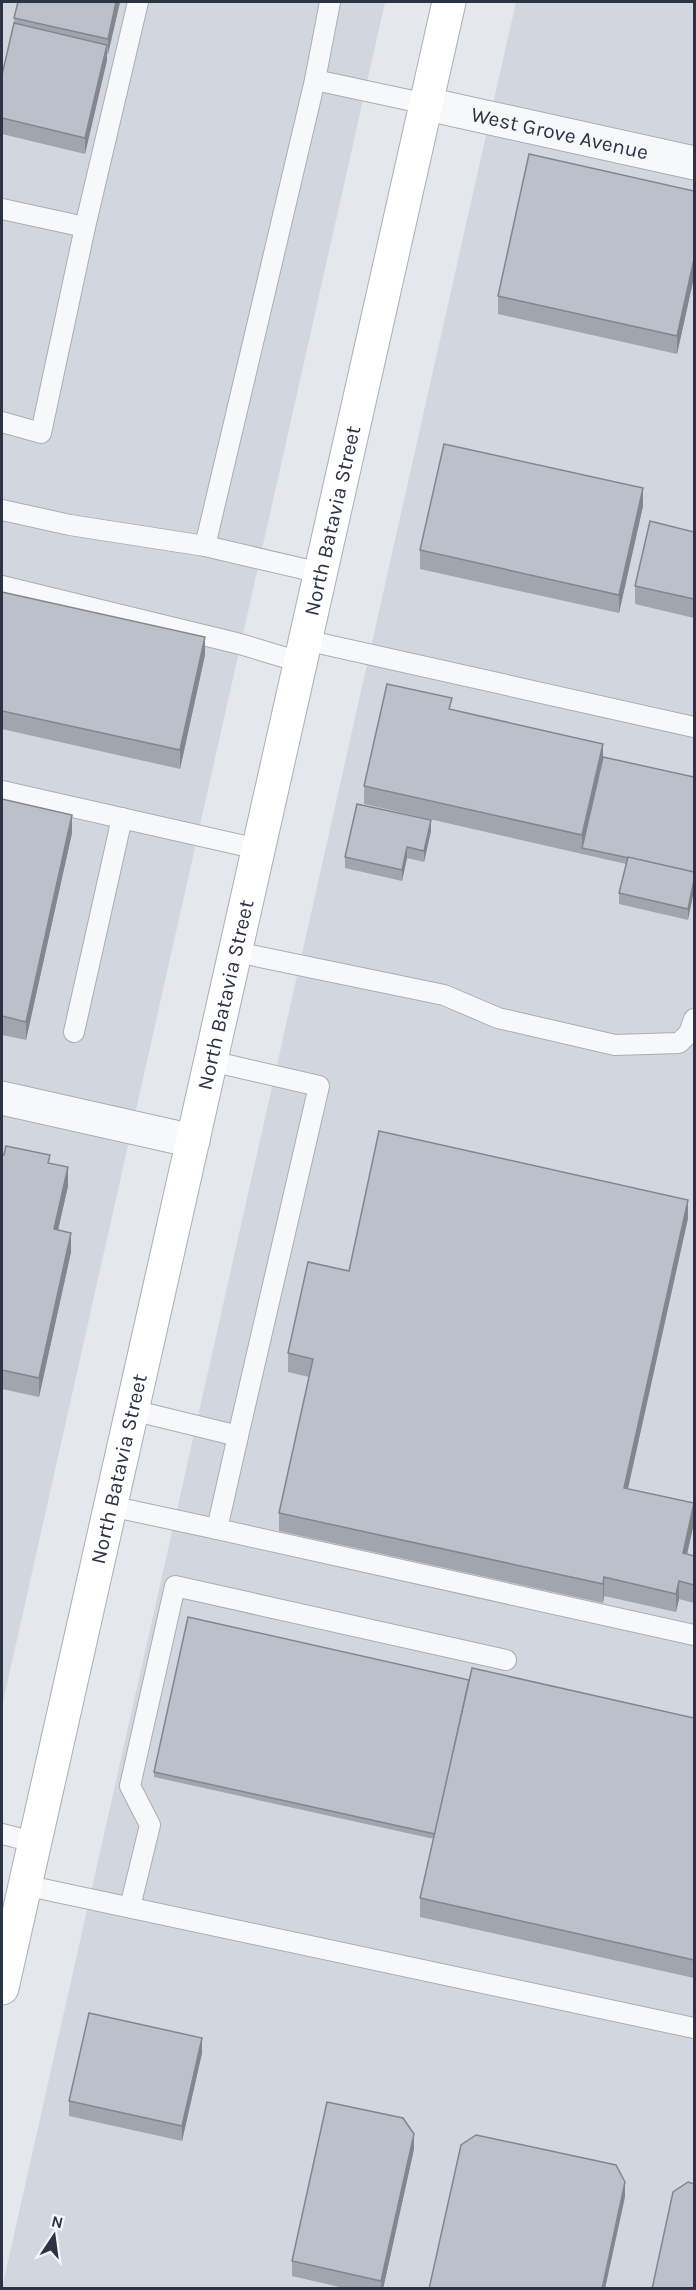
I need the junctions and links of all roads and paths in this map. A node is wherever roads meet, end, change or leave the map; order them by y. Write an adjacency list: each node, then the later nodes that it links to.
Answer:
1 (138, 2): 8 (lane)
2 (330, 2): 4 (lane)
3 (449, 2): 5 (main road, North Batavia Street)
4 (315, 80): 5 (lane); 11 (lane)
5 (427, 104): 6 (street, West Grove Avenue); 12 (main road, North Batavia Street)
6 (694, 163)
7 (2, 208): 8 (lane)
8 (85, 227): 9 (lane)
9 (2, 422)
10 (2, 510): 11 (lane)
11 (205, 546): 12 (lane)
12 (321, 573): 14 (main road, North Batavia Street)
13 (2, 586): 14 (lane)
14 (303, 651): 15 (lane); 18 (main road, North Batavia Street)
15 (694, 727)
16 (2, 790): 17 (lane)
17 (122, 818): 18 (lane); 21 (lane)
18 (258, 849): 19 (main road, North Batavia Street)
19 (236, 951): 20 (lane); 22 (main road, North Batavia Street)
20 (694, 1019)
21 (74, 1032)
22 (211, 1061): 24 (main road, North Batavia Street); 26 (lane)
23 (2, 1098): 24 (street)
24 (193, 1141): 25 (main road, North Batavia Street)
25 (132, 1410): 26 (lane); 27 (main road, North Batavia Street)
26 (238, 1436): 28 (lane)
27 (110, 1506): 28 (lane); 32 (main road, North Batavia Street)
28 (217, 1529): 29 (lane)
29 (694, 1635)
30 (506, 1660): 34 (lane)
31 (2, 1834): 32 (lane)
32 (34, 1842): 33 (main road, North Batavia Street)
33 (24, 1885): 34 (lane); 35 (main road, North Batavia Street)
34 (129, 1907): 37 (lane)
35 (9, 1921): 36 (main road, North Batavia Street)
36 (2, 1988)
37 (694, 2028)

